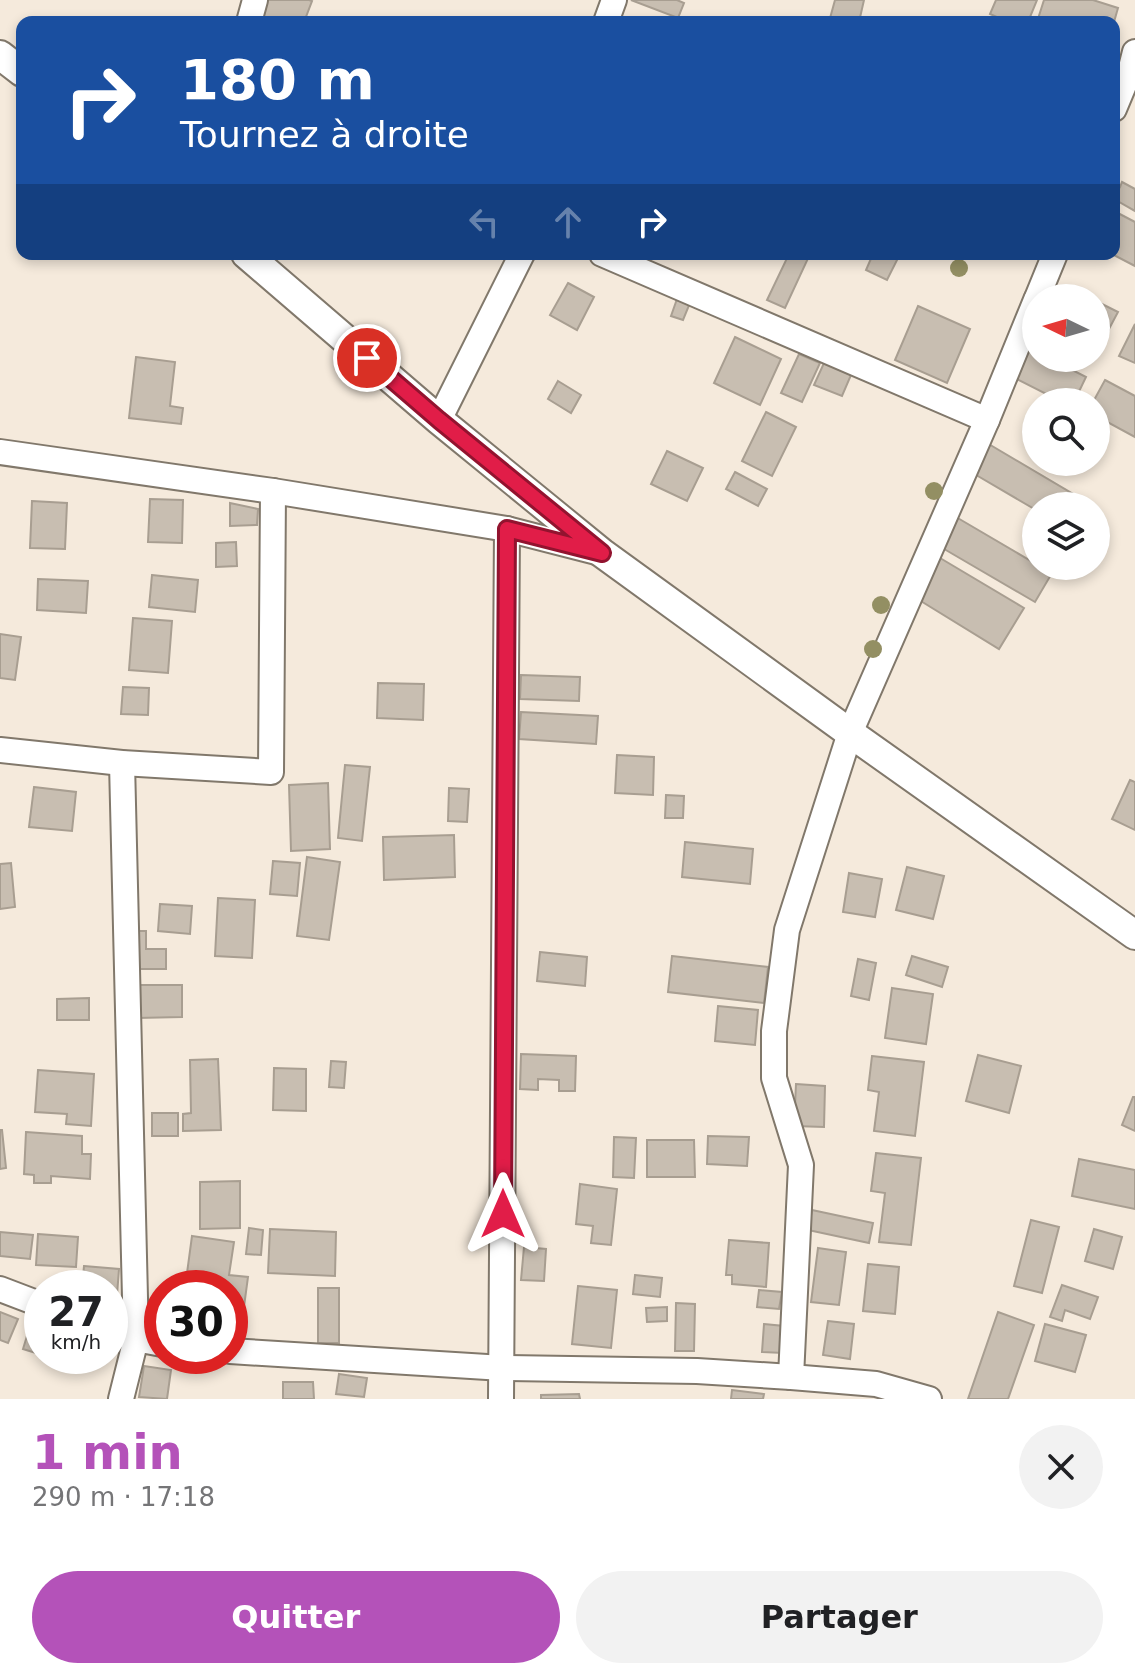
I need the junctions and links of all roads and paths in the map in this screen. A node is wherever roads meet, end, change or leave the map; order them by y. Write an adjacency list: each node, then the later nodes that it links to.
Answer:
1 (0, 55): 3 (street)
2 (1134, 64): 4 (street)
3 (16, 67)
4 (1120, 96)
5 (253, 260): 11 (street)
6 (519, 260): 11 (street)
7 (616, 260): 12 (street)
8 (1052, 260): 9 (street)
9 (1042, 284)
10 (1022, 334): 12 (street)
11 (439, 420): 16 (street)
12 (987, 420): 17 (street)
13 (0, 452): 14 (street)
14 (273, 491): 15 (street); 19 (street)
15 (507, 529): 16 (street); 27 (street)
16 (602, 553): 17 (street)
17 (850, 733): 20 (street); 28 (street)
18 (0, 750): 19 (street)
19 (122, 763): 24 (street)
20 (1135, 935)
21 (0, 1289): 22 (street)
22 (24, 1298)
23 (128, 1336): 24 (street)
24 (136, 1339): 25 (street); 29 (street)
25 (144, 1341)
26 (248, 1352): 27 (street)
27 (503, 1368): 28 (street); 30 (street)
28 (791, 1377): 31 (street)
29 (121, 1399)
30 (501, 1399)
31 (929, 1399)

